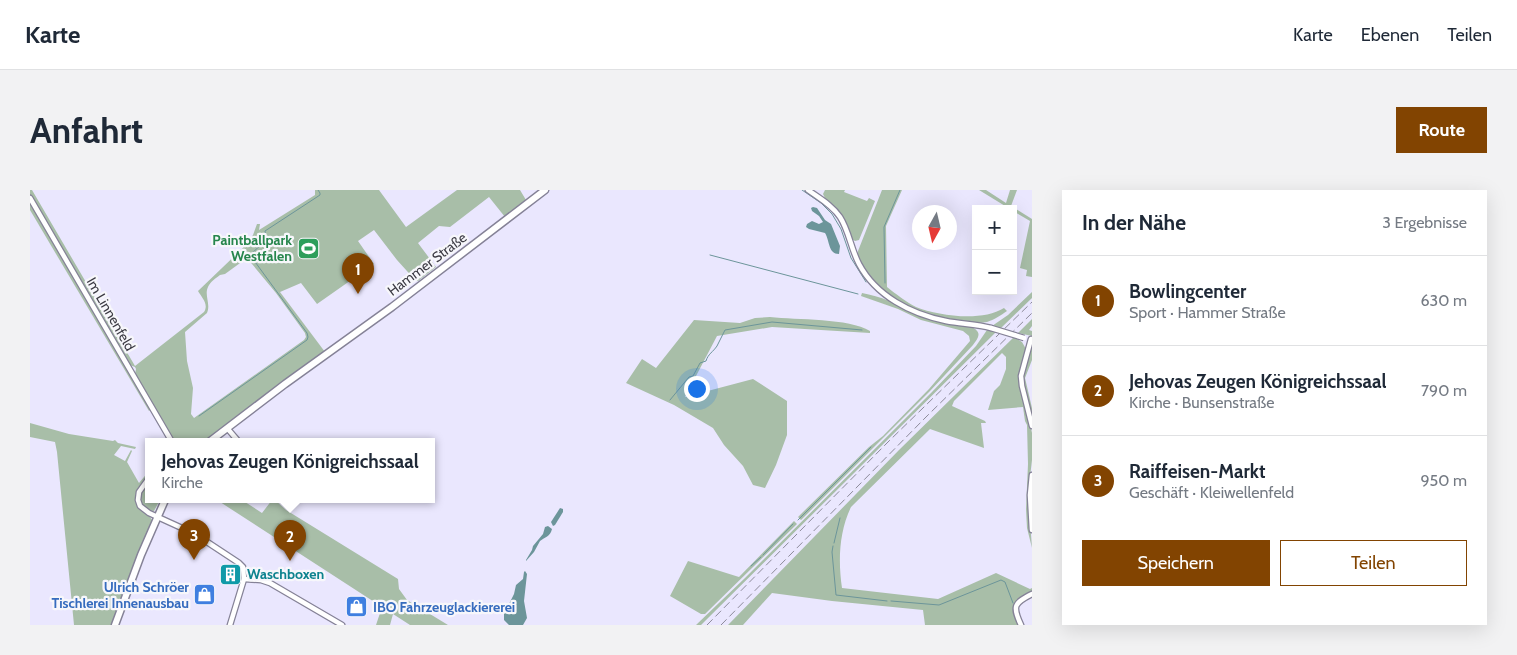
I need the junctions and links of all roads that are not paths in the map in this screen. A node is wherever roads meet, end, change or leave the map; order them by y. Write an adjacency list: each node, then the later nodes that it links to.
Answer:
1 (545, 190): 6 (main road, Hammer Straße)
2 (808, 190): 4 (street, bridge)
3 (30, 198): 7 (street, Im Linnenfeld)
4 (1031, 339): 5 (street)
5 (1032, 426)
6 (227, 428): 8 (main road, Hammer Straße); 9 (street)
7 (170, 438)
8 (214, 438)
9 (236, 438)
10 (1032, 475): 14 (street)
11 (145, 484): 13 (street)
12 (163, 503): 13 (main road)
13 (157, 516): 15 (street); 17 (main road)
14 (1032, 530)
15 (244, 579): 18 (street); 19 (street)
16 (1032, 594): 20 (street)
17 (115, 625)
18 (230, 625)
19 (342, 625)
20 (1021, 625)

